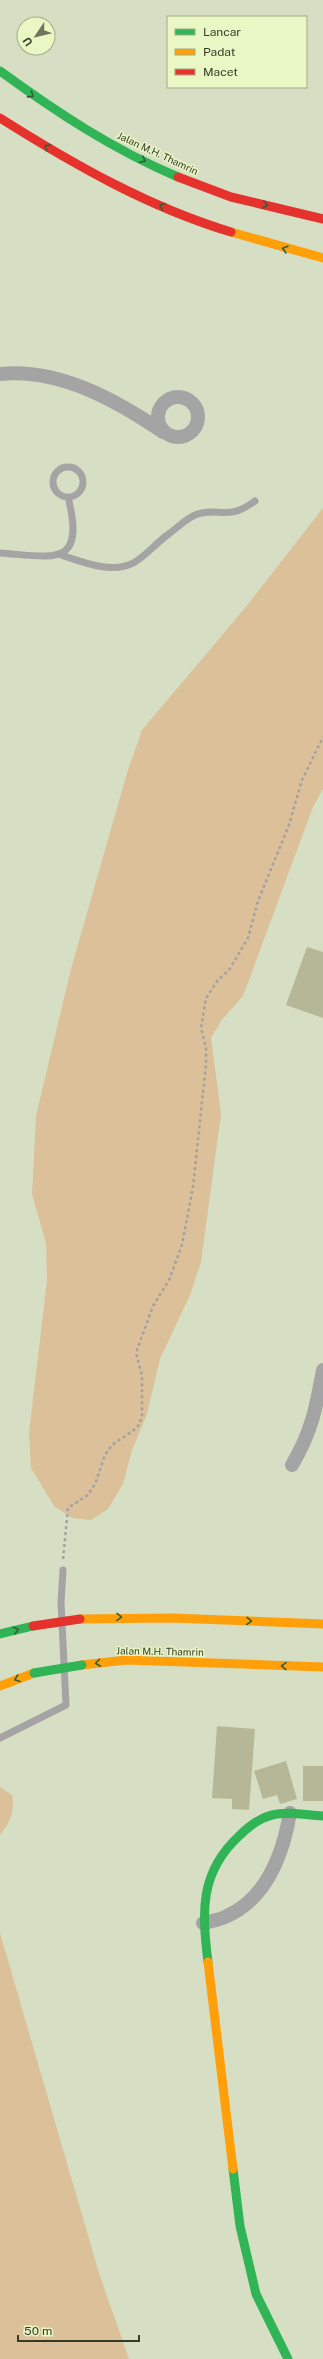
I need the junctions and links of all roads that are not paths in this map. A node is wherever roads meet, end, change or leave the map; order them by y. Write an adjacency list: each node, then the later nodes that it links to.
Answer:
1 (0, 71): 3 (main road, Jalan M.H. Thamrin, one-way to 3)
2 (0, 118): 4 (main road, one-way to 2)
3 (323, 218)
4 (323, 258)
5 (0, 374): 6 (street)
6 (164, 432)
7 (68, 497): 7 (lane); 10 (lane)
8 (255, 501): 10 (lane)
9 (0, 553): 10 (lane)
10 (61, 555)
11 (323, 1370): 12 (street)
12 (319, 1416): 13 (street)
13 (292, 1465)
14 (62, 1570): 19 (lane)
15 (323, 1624): 16 (main road, one-way to 15, bridge)
16 (0, 1634)
17 (323, 1666): 18 (main road, Jalan M.H. Thamrin, one-way to 18, bridge)
18 (0, 1686)
19 (0, 1738)
20 (290, 1813): 21 (main road); 22 (street); 22 (main road)
21 (323, 1816)
22 (203, 1923): 23 (main road)
23 (288, 2359)

